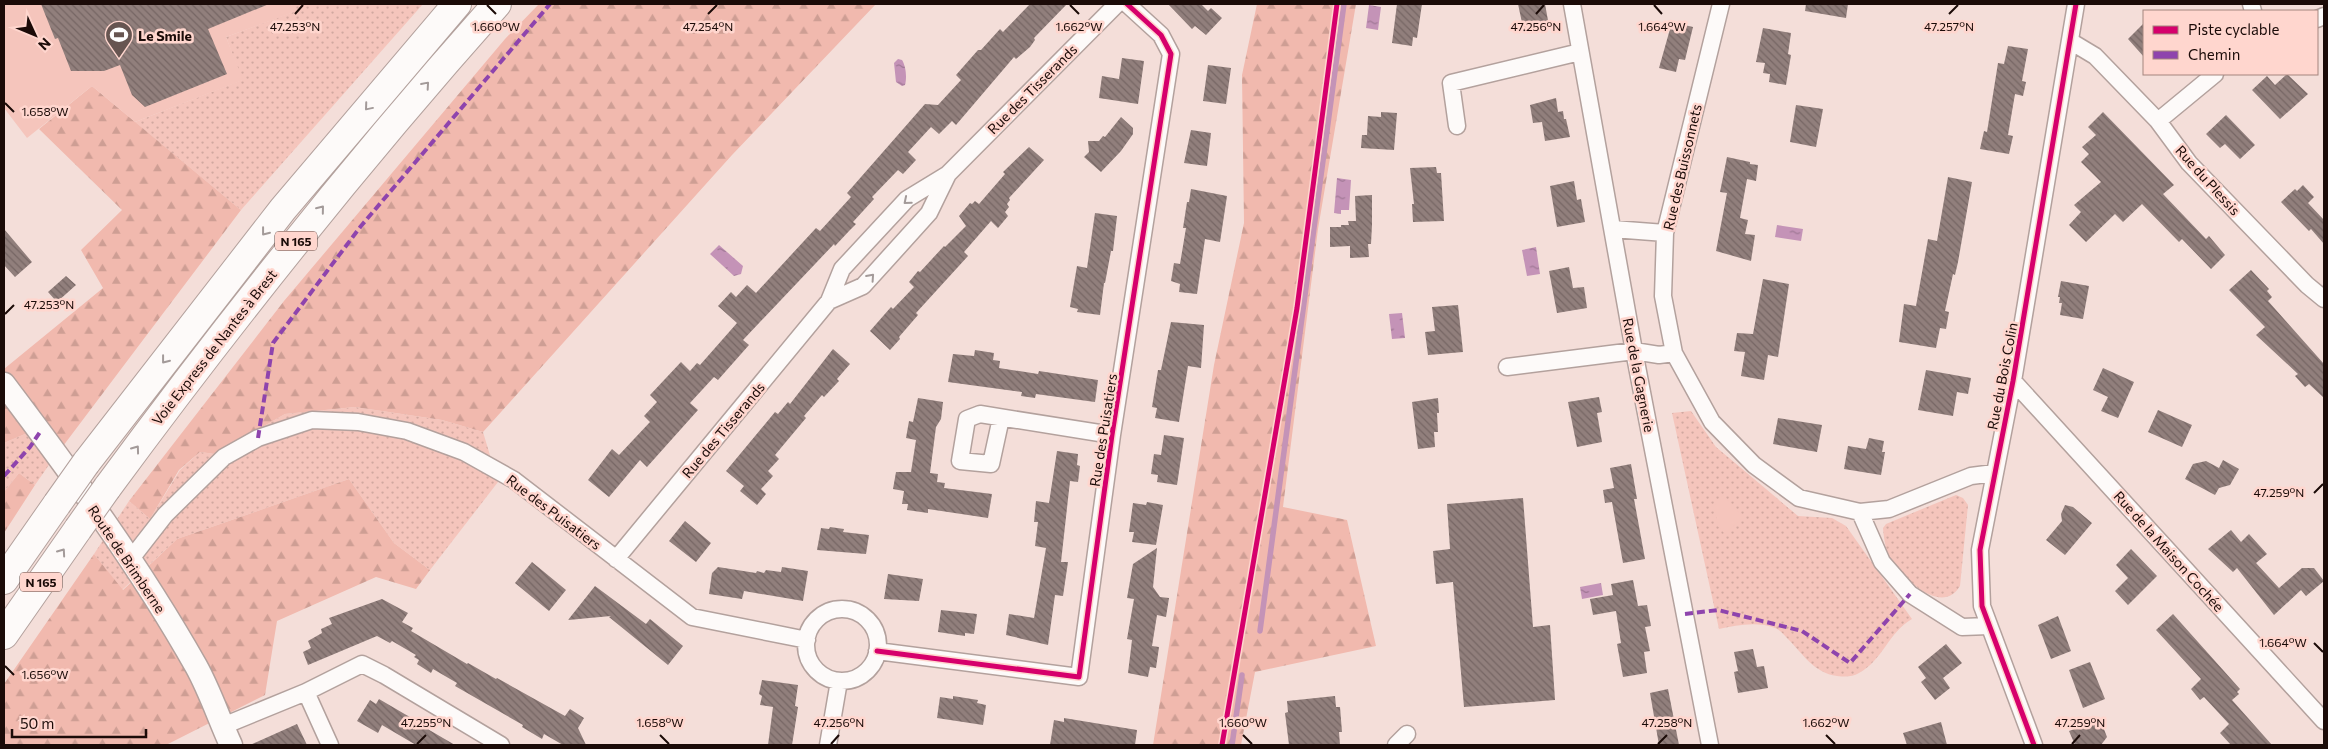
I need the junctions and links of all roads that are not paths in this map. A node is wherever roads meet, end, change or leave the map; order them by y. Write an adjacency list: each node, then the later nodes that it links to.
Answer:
1 (457, 4): 29 (highway, N 165, one-way to 29, bridge)
2 (497, 4): 31 (highway, Voie Express de Nantes à Brest / N 165, one-way to 2, bridge)
3 (1117, 4): 13 (street, Rue des Tisserands)
4 (1127, 4): 24 (street, Rue des Puisatiers)
5 (1572, 4): 9 (street, Rue de la Gagnerie)
6 (1721, 4): 15 (street, Rue des Buissonnets)
7 (2076, 4): 8 (street, Rue du Bois Colin)
8 (2070, 41): 11 (street, Rue du Plessis); 21 (street, Rue du Bois Colin)
9 (1580, 52): 12 (street); 14 (street, Rue de la Gagnerie)
10 (2214, 75): 11 (street)
11 (2158, 121): 16 (street, Rue du Plessis)
12 (1457, 126)
13 (948, 174): 17 (street, Rue des Tisserands, one-way to 17); 17 (street, Rue des Tisserands, one-way to 13)
14 (1613, 229): 15 (street); 18 (street, Rue de la Gagnerie)
15 (1665, 233): 19 (street, Rue des Buissonnets)
16 (2324, 299)
17 (829, 301): 27 (street, Rue des Tisserands)
18 (1634, 351): 19 (street); 20 (street); 41 (street, Rue de la Gagnerie)
19 (1674, 353): 26 (street, Rue des Buissonnets)
20 (1508, 367)
21 (2013, 381): 25 (street, Rue du Bois Colin); 36 (street, Rue de la Maison Cochée)
22 (4, 384): 28 (street, Route de Brimberne)
23 (1001, 418): 24 (street)
24 (1112, 435): 33 (street, Rue des Puisatiers)
25 (1994, 473): 26 (street, Rue des Buissonnets); 30 (street, Rue du Bois Colin)
26 (1860, 512): 30 (street)
27 (616, 559): 28 (street, Rue des Puisatiers); 32 (street, Rue des Puisatiers)
28 (130, 560): 37 (street, Route de Brimberne)
29 (4, 580)
30 (1989, 626): 42 (street, Rue du Bois Colin)
31 (4, 635)
32 (806, 640): 33 (street); 34 (street)
33 (877, 651): 34 (street)
34 (839, 681): 40 (street)
35 (306, 692): 37 (street); 38 (street); 39 (street)
36 (2324, 721)
37 (227, 736)
38 (330, 745)
39 (500, 745)
40 (828, 745)
41 (1710, 745)
42 (2034, 745)

